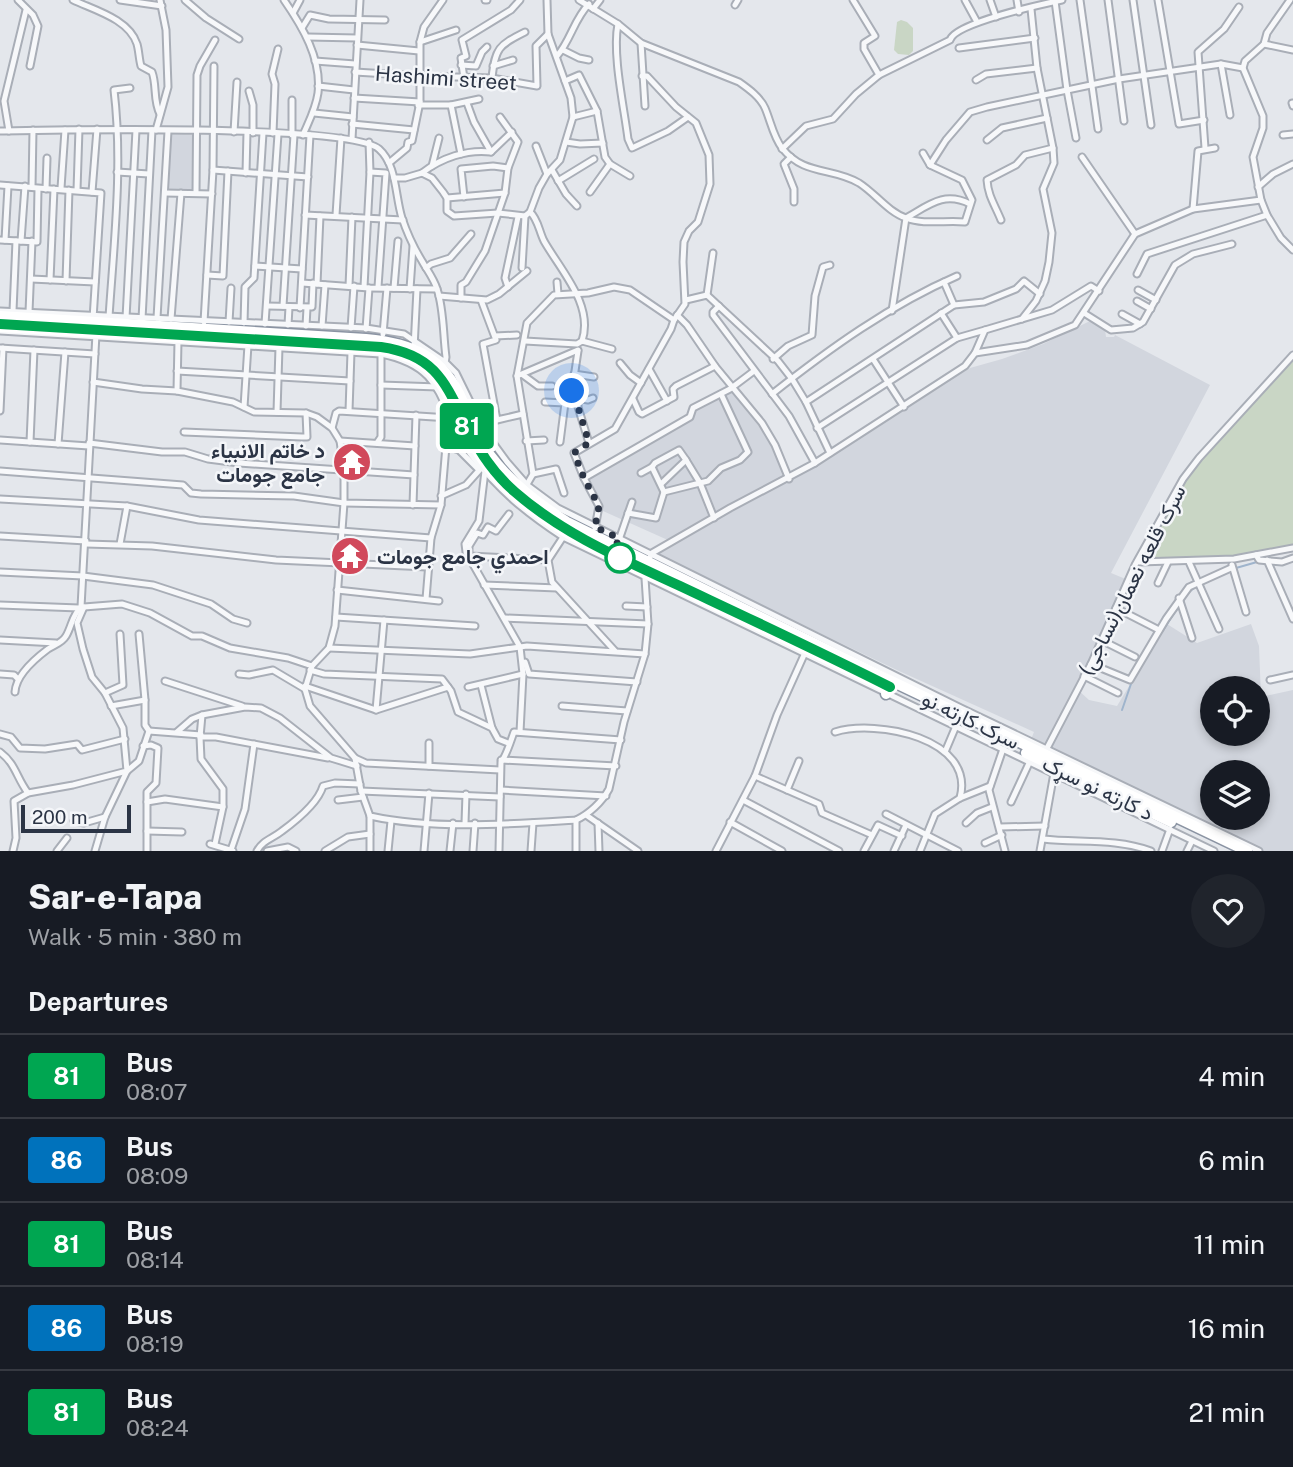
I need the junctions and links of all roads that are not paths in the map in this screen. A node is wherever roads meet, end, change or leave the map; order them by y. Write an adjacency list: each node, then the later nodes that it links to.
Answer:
1 (18, 0): 27 (street)
2 (73, 0): 95 (street)
3 (120, 0): 23 (street)
4 (186, 0): 42 (street)
5 (284, 0): 29 (street)
6 (300, 0): 29 (street)
7 (360, 0): 31 (street)
8 (443, 0): 44 (street)
9 (520, 0): 60 (street)
10 (547, 0): 38 (street)
11 (579, 0): 24 (street)
12 (600, 0): 24 (street)
13 (853, 0): 69 (street)
14 (965, 0): 33 (street)
15 (990, 0): 30 (street)
16 (1017, 0): 28 (street)
17 (1080, 0): 79 (street)
18 (1108, 0): 75 (street)
19 (1133, 0): 72 (street)
20 (1158, 0): 68 (street)
21 (1290, 0): 46 (street)
22 (1055, 1): 26 (street); 83 (street)
23 (161, 3): 95 (street)
24 (591, 6): 34 (street); 51 (street)
25 (1239, 7): 64 (street)
26 (1031, 9): 28 (street); 41 (street)
27 (26, 10): 61 (street); 115 (street)
28 (1019, 12): 30 (street)
29 (293, 13): 35 (street)
30 (996, 17): 33 (street)
31 (358, 20): 32 (street); 35 (street); 40 (street)
32 (385, 20)
33 (977, 22): 69 (street)
34 (618, 24): 45 (street); 100 (street)
35 (302, 28): 39 (street)
36 (456, 30): 44 (street)
37 (525, 32): 63 (street)
38 (548, 34): 54 (street); 74 (street, Hashimi street)
39 (308, 37): 40 (street); 57 (street)
40 (357, 38): 47 (street)
41 (1035, 38): 49 (street); 65 (street)
42 (239, 39)
43 (215, 40): 118 (street)
44 (420, 42): 53 (street)
45 (641, 43): 71 (street); 142 (street)
46 (1264, 44): 52 (street); 66 (street)
47 (356, 45): 53 (street); 58 (street)
48 (486, 47): 60 (street)
49 (959, 48)
50 (278, 49): 124 (street)
51 (562, 50): 54 (street); 56 (street)
52 (1293, 50)
53 (419, 51): 70 (street)
54 (558, 56): 77 (street)
55 (513, 60): 63 (street)
56 (589, 60)
57 (315, 61): 58 (street); 80 (street)
58 (355, 64): 67 (street)
59 (1221, 64): 64 (street); 66 (street); 96 (street)
60 (461, 65): 73 (street)
61 (30, 66)
62 (214, 66): 119 (street)
63 (493, 66): 74 (street)
64 (1199, 67): 68 (street); 102 (street)
65 (1037, 68): 76 (street); 85 (street)
66 (1243, 68): 175 (street)
67 (355, 72): 70 (street, Hashimi street); 82 (street)
68 (1170, 72): 72 (street); 102 (street)
69 (879, 75): 142 (street)
70 (420, 76): 73 (street, Hashimi street); 89 (street)
71 (642, 76): 92 (street); 100 (street)
72 (1144, 76): 75 (street); 105 (street)
73 (464, 78): 74 (street, Hashimi street)
74 (492, 78)
75 (1119, 79): 79 (street); 103 (street)
76 (976, 80)
77 (565, 81): 93 (street); 99 (street)
78 (237, 82): 120 (street)
79 (1092, 84): 83 (street); 109 (street)
80 (318, 86): 82 (street); 94 (street)
81 (130, 88): 108 (street)
82 (354, 90): 86 (street)
83 (1067, 90): 85 (street); 132 (street)
84 (249, 91): 122 (street)
85 (1042, 95): 101 (street); 153 (street)
86 (354, 98): 89 (street); 97 (street)
87 (479, 99): 90 (street)
88 (292, 100): 126 (street)
89 (419, 103): 91 (street); 113 (street)
90 (467, 103): 91 (street); 143 (street)
91 (451, 106): 145 (street)
92 (645, 106)
93 (597, 111): 99 (street); 137 (street)
94 (313, 113): 97 (street); 127 (street)
95 (160, 114): 112 (street)
96 (1230, 115)
97 (353, 117): 104 (street)
98 (500, 117): 121 (street)
99 (573, 117): 136 (street)
100 (688, 117): 258 (street)
101 (1046, 118): 134 (street); 139 (street)
102 (1204, 120): 140 (street)
103 (1124, 121)
104 (352, 124): 113 (street); 133 (street)
105 (1151, 125)
106 (79, 129): 107 (street); 116 (street); 180 (street)
107 (97, 129): 108 (street); 181 (street)
108 (118, 129): 111 (street); 158 (street)
109 (1098, 129)
110 (33, 130): 115 (street); 116 (street); 174 (street)
111 (136, 130): 112 (street); 161 (street)
112 (154, 130): 117 (street); 165 (street)
113 (414, 130): 150 (street)
114 (0, 131): 115 (street); 129 (street)
115 (9, 131)
116 (65, 131): 176 (street)
117 (168, 131): 118 (street); 182 (street)
118 (197, 131): 119 (street); 186 (street)
119 (214, 132): 120 (street); 156 (street)
120 (234, 132): 122 (street)
121 (512, 132): 143 (street); 155 (street)
122 (250, 133): 123 (street); 162 (street)
123 (263, 133): 124 (street); 163 (street)
124 (276, 134): 126 (street); 166 (street)
125 (1293, 134): 128 (street)
126 (293, 135): 127 (street); 167 (street)
127 (307, 135): 130 (street); 169 (street)
128 (1283, 135)
129 (0, 137)
130 (341, 138): 133 (street); 197 (street)
131 (439, 138): 154 (street)
132 (1076, 138)
133 (352, 139): 135 (street)
134 (988, 140)
135 (369, 142): 150 (street); 159 (street)
136 (566, 142): 137 (street); 160 (street)
137 (603, 143): 151 (street)
138 (536, 146): 160 (street)
139 (1053, 148): 204 (street); 253 (street)
140 (1205, 148): 141 (street); 194 (street)
141 (1215, 148)
142 (782, 149): 146 (street)
143 (491, 152): 145 (street)
144 (923, 153): 153 (street)
145 (461, 154): 154 (street)
146 (791, 157): 191 (street); 202 (street)
147 (1082, 157): 208 (street)
148 (47, 158): 177 (street)
149 (594, 159): 171 (street)
150 (388, 163): 170 (street)
151 (610, 164): 168 (street); 183 (street)
152 (1293, 164): 175 (street)
153 (930, 165): 192 (street)
154 (432, 166): 164 (street)
155 (508, 168): 185 (street); 188 (street)
156 (213, 170): 157 (street); 187 (street)
157 (228, 171): 162 (street); 229 (street)
158 (117, 172): 161 (street); 216 (street)
159 (370, 172): 203 (street); 205 (street)
160 (550, 172): 171 (street); 198 (street)
161 (134, 173): 165 (street); 276 (street)
162 (246, 173): 163 (street)
163 (261, 173): 166 (street); 223 (street)
164 (422, 173): 170 (street); 189 (street)
165 (149, 174): 279 (street)
166 (276, 174): 167 (street); 224 (street)
167 (292, 176): 169 (street); 226 (street)
168 (629, 176)
169 (308, 177): 196 (street)
170 (394, 178): 206 (street)
171 (558, 181): 193 (street)
172 (0, 185): 173 (street)
173 (8, 186): 174 (street); 209 (street)
174 (32, 187): 177 (street); 210 (street); 212 (street)
175 (1258, 187): 190 (street)
176 (61, 188): 178 (street); 179 (street)
177 (46, 189): 178 (street)
178 (54, 189): 232 (street)
179 (69, 190): 180 (street); 233 (street)
180 (77, 190): 181 (street)
181 (92, 192): 215 (street)
182 (165, 192): 184 (street); 277 (street)
183 (590, 192)
184 (181, 193): 186 (street); 280 (street)
185 (505, 193): 188 (street); 195 (street)
186 (196, 194): 187 (street)
187 (212, 194): 229 (street)
188 (464, 197): 189 (street)
189 (447, 198): 195 (street)
190 (1261, 200): 194 (street); 199 (street)
191 (794, 202)
192 (970, 204): 202 (street); 202 (street)
193 (577, 205)
194 (1193, 209): 208 (street)
195 (498, 212): 198 (street); 256 (street)
196 (305, 215): 200 (street); 227 (street)
197 (337, 215): 200 (street); 201 (street)
198 (524, 215): 242 (street); 242 (street); 252 (street)
199 (1267, 215): 217 (street); 219 (street)
200 (320, 216): 238 (street)
201 (352, 217): 203 (street); 240 (street)
202 (906, 218): 269 (street)
203 (368, 219): 205 (street); 241 (street)
204 (1001, 219)
205 (384, 220): 206 (street); 244 (street)
206 (403, 220): 213 (street)
207 (471, 234): 225 (street)
208 (1135, 234): 249 (street)
209 (2, 240): 210 (street); 218 (street)
210 (18, 241): 212 (street); 268 (street)
211 (398, 241): 246 (street)
212 (32, 242): 231 (street)
213 (413, 244): 225 (street); 247 (street)
214 (1232, 244): 222 (street)
215 (97, 246): 216 (street); 234 (street)
216 (113, 247): 275 (street)
217 (1171, 248): 222 (street); 228 (street)
218 (0, 250)
219 (1293, 250)
220 (712, 253): 254 (street)
221 (830, 265): 314 (street)
222 (1175, 265): 259 (street)
223 (255, 266): 224 (street); 283 (street)
224 (270, 268): 226 (street); 262 (street)
225 (426, 268): 248 (street)
226 (287, 270): 227 (street); 264 (street)
227 (302, 270): 237 (street)
228 (1137, 274)
229 (207, 275): 285 (street)
230 (957, 276): 236 (street)
231 (31, 279): 232 (street); 270 (street)
232 (50, 280): 233 (street)
233 (66, 281): 234 (street)
234 (95, 282): 291 (street)
235 (557, 282): 251 (street)
236 (944, 282): 261 (street); 269 (street)
237 (302, 283): 238 (street); 265 (street)
238 (315, 283): 239 (street); 265 (street)
239 (325, 285): 240 (street); 290 (street)
240 (351, 286): 241 (street); 299 (street)
241 (366, 287): 244 (street); 294 (street)
242 (508, 287): 257 (street)
243 (231, 288): 282 (street)
244 (378, 288): 245 (street)
245 (387, 288): 246 (street); 301 (street)
246 (394, 288): 247 (street)
247 (413, 289): 248 (street); 303 (street)
248 (438, 289): 255 (street)
249 (1099, 290): 272 (street); 281 (street)
250 (1138, 290): 259 (street)
251 (558, 294): 252 (street); 300 (street)
252 (576, 294): 278 (street); 302 (street)
253 (1040, 294): 261 (street); 281 (street)
254 (707, 295): 258 (street); 263 (street)
255 (439, 296): 256 (street); 317 (street)
256 (461, 298): 257 (street)
257 (481, 300): 296 (street)
258 (686, 300): 278 (street)
259 (1156, 300): 266 (street)
260 (1137, 302): 266 (street)
261 (954, 305): 271 (street)
262 (267, 306): 264 (street); 286 (street)
263 (719, 306): 314 (street); 321 (street)
264 (286, 307): 265 (street); 288 (street)
265 (304, 308): 289 (street)
266 (1151, 309): 287 (street)
267 (0, 311): 268 (street)
268 (13, 311): 270 (street)
269 (892, 311): 327 (street)
270 (29, 312): 291 (street)
271 (941, 313): 297 (street); 315 (street)
272 (1084, 313): 287 (street); 311 (street)
273 (1122, 314): 287 (street)
274 (0, 316): 291 (highway, سرک کارته نو)
275 (108, 317): 276 (street); 291 (street)
276 (126, 318): 279 (street)
277 (157, 318): 279 (street); 280 (street)
278 (675, 318): 318 (street); 319 (street)
279 (142, 319)
280 (171, 319): 285 (street)
281 (1022, 319): 292 (street)
282 (229, 322): 283 (street); 285 (street)
283 (244, 323): 286 (street)
284 (0, 324): 291 (highway, سرک کارته نو)
285 (204, 324): 291 (highway, سرک کارته نو); 299 (highway, سرک کارته نو)
286 (265, 324): 288 (street)
287 (1140, 324)
288 (288, 325): 289 (street)
289 (306, 326): 290 (street)
290 (322, 326): 299 (street)
291 (95, 327): 293 (street); 298 (street); 299 (highway, سرک کارته نو); 312 (street)
292 (985, 330): 297 (street); 311 (street)
293 (0, 331)
294 (366, 333): 299 (highway, سرک کارته نو); 301 (highway, سرک کارته نو)
295 (517, 335): 296 (street)
296 (495, 336): 354 (street)
297 (957, 338): 330 (street)
298 (178, 341): 304 (street); 320 (street)
299 (351, 341): 301 (highway, سرک کارته نو); 306 (street); 328 (street)
300 (525, 341): 302 (street); 324 (street)
301 (382, 343): 303 (highway, سرک کارته نو); 332 (street); 335 (street); 375 (highway, سرک کارته نو)
302 (581, 343): 307 (street); 309 (street)
303 (414, 344): 317 (highway, سرک کارته نو)
304 (247, 345): 306 (street); 323 (street)
305 (1, 348): 308 (street); 349 (street)
306 (279, 348): 325 (street)
307 (612, 349)
308 (34, 350): 310 (street); 364 (street)
309 (578, 351): 322 (street); 324 (street)
310 (65, 352): 312 (street); 368 (street)
311 (975, 353): 348 (street)
312 (95, 354): 329 (street)
313 (1293, 355): 419 (street, سرک قلعه نعمان(نساجی))
314 (773, 359): 327 (street)
315 (873, 359): 330 (street); 345 (street)
316 (621, 363): 331 (street)
317 (444, 365): 387 (highway, سرک کارته نو); 388 (street)
318 (715, 366): 334 (street); 343 (street)
319 (649, 369): 331 (street); 343 (street)
320 (177, 371): 323 (street); 336 (street)
321 (754, 371): 334 (street); 339 (street)
322 (574, 374): 326 (street); 337 (street)
323 (246, 376): 325 (street); 347 (street)
324 (520, 376): 333 (street); 354 (street)
325 (278, 377): 328 (street); 351 (street)
326 (594, 377)
327 (792, 379): 339 (street); 345 (street)
328 (350, 381): 350 (street)
329 (93, 382): 336 (street); 369 (street)
330 (887, 382): 348 (street); 358 (street)
331 (641, 383): 342 (street)
332 (381, 384): 335 (street); 353 (street)
333 (552, 386)
334 (732, 386): 338 (street); 384 (street)
335 (438, 387): 356 (street)
336 (177, 391): 347 (street)
337 (570, 394): 340 (street); 346 (street)
338 (721, 394): 383 (street); 386 (street)
339 (772, 394): 374 (street)
340 (578, 398): 341 (street); 367 (street)
341 (593, 398)
342 (633, 399): 343 (street); 367 (street)
343 (667, 401)
344 (545, 402): 346 (street)
345 (806, 402): 358 (street)
346 (565, 403): 365 (street)
347 (244, 407): 351 (street)
348 (904, 407): 372 (street)
349 (0, 411)
350 (349, 411): 353 (street); 357 (street)
351 (277, 412): 352 (street)
352 (306, 413): 357 (street); 359 (street)
353 (382, 413): 355 (street); 366 (street)
354 (523, 414): 363 (street)
355 (416, 415): 356 (street); 370 (street)
356 (449, 418): 371 (street); 375 (street)
357 (332, 428): 362 (street)
358 (817, 428): 372 (street)
359 (184, 432)
360 (0, 440): 364 (street)
361 (544, 440): 363 (street)
362 (340, 441): 366 (street); 377 (street)
363 (526, 441): 380 (street)
364 (30, 442): 368 (street)
365 (560, 442)
366 (377, 443): 370 (street)
367 (589, 443): 383 (street)
368 (58, 444): 369 (street)
369 (89, 444): 377 (street); 382 (street)
370 (415, 446): 381 (street)
371 (446, 446): 375 (street); 391 (street)
372 (830, 453): 374 (street)
373 (686, 460): 376 (street); 385 (street); 386 (street)
374 (815, 463): 384 (street)
375 (483, 467): 387 (highway, سرک کارته نو); 391 (street); 405 (street); 413 (street)
376 (652, 467): 379 (street); 385 (street)
377 (344, 470): 381 (street); 394 (street)
378 (0, 471): 382 (street)
379 (641, 473)
380 (533, 474): 388 (street); 389 (street)
381 (414, 475): 396 (street)
382 (89, 477): 394 (street); 395 (street)
383 (584, 478): 404 (street)
384 (789, 479): 402 (street)
385 (661, 484): 390 (street)
386 (700, 484): 390 (street); 402 (street)
387 (512, 485): 388 (highway, سرک کارته نو); 399 (highway, سرک کارته نو)
388 (525, 487): 399 (highway, سرک کارته نو); 404 (street)
389 (564, 492)
390 (664, 492): 400 (street)
391 (441, 496): 397 (street)
392 (0, 499): 395 (street)
393 (632, 502): 400 (street)
394 (344, 503): 396 (street); 403 (street)
395 (87, 505): 398 (street); 408 (street)
396 (413, 505): 397 (street)
397 (441, 505): 407 (street)
398 (127, 506): 403 (street); 410 (street)
399 (538, 507): 404 (highway, سرک کارته نو); 405 (highway, سرک کارته نو)
400 (628, 513): 409 (street)
401 (509, 514): 413 (street)
402 (714, 518): 414 (street)
403 (342, 531): 407 (street); 422 (street)
404 (594, 531): 409 (highway, سرک کارته نو)
405 (565, 534): 416 (street); 427 (street); 431 (highway, سرک کارته نو)
406 (0, 536): 408 (street)
407 (431, 538): 423 (street)
408 (86, 542): 410 (street); 426 (street)
409 (618, 542): 414 (highway, سرک کارته نو)
410 (120, 544): 422 (street)
411 (1293, 548): 412 (street)
412 (1256, 555): 415 (street); 418 (street)
413 (469, 556): 416 (street); 430 (street)
414 (649, 558): 466 (highway, سرک کارته نو); 480 (street)
415 (1234, 559): 421 (street); 424 (street)
416 (548, 560): 432 (street)
417 (1293, 560): 418 (street)
418 (1267, 561): 445 (street)
419 (1139, 562): 420 (street); 441 (street, سرک قلعه نعمان(نساجی))
420 (1168, 562): 421 (street); 429 (street)
421 (1189, 562): 428 (street)
422 (339, 563): 423 (street); 433 (street)
423 (427, 567): 435 (street)
424 (1231, 568): 428 (street); 442 (street)
425 (0, 572): 426 (street)
426 (83, 576): 440 (street); 448 (street)
427 (645, 578): 431 (street); 439 (street)
428 (1198, 581): 434 (street); 451 (street)
429 (1157, 583)
430 (484, 584): 432 (street); 444 (street)
431 (672, 587): 464 (street); 466 (highway, سرک کارته نو)
432 (557, 588): 447 (street)
433 (337, 590): 435 (street); 443 (street)
434 (1179, 598): 452 (street); 455 (street)
435 (426, 599): 436 (street)
436 (439, 601)
437 (0, 605): 440 (street)
438 (626, 606): 439 (street)
439 (647, 607): 449 (street)
440 (81, 608): 458 (street); 469 (street); 486 (street)
441 (1116, 608): 452 (street); 456 (street, سرک قلعه نعمان(نساجی))
442 (1247, 612)
443 (336, 617): 446 (street); 460 (street)
444 (505, 618): 447 (street); 459 (street)
445 (1293, 619)
446 (384, 620): 450 (street); 461 (street)
447 (586, 620): 449 (street); 462 (street)
448 (247, 623)
449 (648, 624): 463 (street)
450 (475, 626)
451 (1219, 629)
452 (1158, 630): 468 (street)
453 (120, 634): 486 (street)
454 (139, 634): 488 (street)
455 (1192, 638)
456 (1101, 639): 465 (street); 468 (street, سرک قلعه نعمان(نساجی))
457 (0, 640): 458 (street)
458 (60, 643): 476 (street)
459 (520, 647): 461 (street); 462 (street); 467 (street)
460 (328, 648): 461 (street); 469 (street)
461 (382, 649): 475 (street)
462 (615, 652): 463 (street)
463 (645, 654): 479 (street)
464 (804, 655): 480 (street); 526 (street)
465 (1135, 657)
466 (839, 659): 480 (highway, سرک کارته نو)
467 (523, 660): 472 (street); 479 (street)
468 (1091, 664): 474 (street, سرک قلعه نعمان(نساجی))
469 (311, 668): 475 (street); 482 (street)
470 (0, 674): 476 (street)
471 (239, 674): 482 (street)
472 (523, 674): 481 (street); 501 (street)
473 (1293, 675): 477 (street)
474 (1084, 676): 487 (street); 514 (street, سرک قلعه نعمان(نساجی))
475 (380, 678): 483 (street); 493 (street)
476 (18, 679): 485 (street)
477 (1270, 680)
478 (165, 681): 492 (street)
479 (637, 682): 494 (street)
480 (890, 684): 497 (street); 514 (highway, سرک کارته نو); 517 (highway, د کارته نو سړک)
481 (481, 685): 484 (street); 498 (street)
482 (305, 687): 493 (street); 516 (street)
483 (448, 687): 490 (street); 498 (street)
484 (468, 687)
485 (15, 692)
486 (105, 692): 489 (street)
487 (1118, 693)
488 (145, 700): 489 (street); 499 (street)
489 (111, 706): 505 (street)
490 (388, 706): 493 (street); 495 (street)
491 (562, 706): 494 (street)
492 (244, 707): 496 (street); 515 (street)
493 (376, 710)
494 (628, 711): 506 (street)
495 (390, 713)
496 (202, 715): 500 (street); 504 (street)
497 (956, 726): 511 (street); 513 (street)
498 (492, 728): 508 (street)
499 (149, 731): 500 (street); 510 (street)
500 (177, 732): 504 (street)
501 (520, 732): 506 (street); 508 (street)
502 (835, 732): 513 (street)
503 (0, 734): 505 (street)
504 (200, 736): 509 (street); 542 (street)
505 (125, 739): 525 (street)
506 (621, 740): 522 (street)
507 (429, 743): 520 (street)
508 (508, 743): 518 (street)
509 (254, 744): 515 (street); 577 (street)
510 (143, 746): 525 (street); 540 (street)
511 (1003, 749): 517 (street); 528 (street)
512 (0, 752): 531 (street)
513 (945, 752): 537 (street)
514 (1045, 752): 524 (highway, سرک کارته نو); 612 (street)
515 (331, 758): 521 (street)
516 (355, 758): 520 (street); 521 (street)
517 (1031, 759): 524 (highway, د کارته نو سړک); 541 (street)
518 (501, 760): 522 (street); 523 (street)
519 (799, 761): 529 (street)
520 (429, 765): 523 (street)
521 (357, 766): 527 (street)
522 (615, 766): 536 (street)
523 (500, 769): 533 (street)
524 (1059, 769): 530 (highway, د کارته نو سړک); 561 (street); 611 (highway, سرک کارته نو)
525 (127, 771): 531 (street); 547 (street)
526 (755, 776): 529 (street); 539 (street)
527 (360, 784): 534 (street); 584 (street)
528 (990, 786): 537 (street); 543 (street)
529 (787, 790): 567 (street)
530 (1098, 791): 563 (street); 610 (highway, د کارته نو سړک)
531 (28, 793): 580 (street)
532 (429, 793): 534 (street); 535 (street); 552 (street)
533 (500, 793): 535 (street); 536 (street); 559 (street)
534 (362, 794): 538 (street); 546 (street)
535 (466, 794): 554 (street)
536 (606, 796): 545 (street)
537 (960, 798): 570 (street)
538 (338, 800)
539 (743, 800): 551 (street); 599 (street)
540 (147, 802): 542 (street); 564 (street)
541 (1011, 802)
542 (223, 807): 577 (street)
543 (992, 807): 558 (street); 562 (street)
544 (886, 814): 560 (street)
545 (586, 815): 548 (street); 557 (street)
546 (370, 816): 550 (street); 566 (street)
547 (106, 817): 549 (street); 582 (street)
548 (576, 820): 556 (street); 595 (street)
549 (74, 821)
550 (391, 821): 552 (street); 589 (street)
551 (730, 822): 578 (street); 598 (street)
552 (426, 823): 553 (street); 590 (street)
553 (453, 823): 554 (street); 591 (street)
554 (465, 823): 555 (street)
555 (475, 823): 559 (street); 592 (street)
556 (533, 823): 559 (street); 594 (street)
557 (598, 823): 596 (street); 597 (street)
558 (966, 823)
559 (501, 824): 593 (street)
560 (906, 825): 569 (street); 570 (street)
561 (1045, 826): 562 (street); 572 (street)
562 (1000, 827): 568 (street)
563 (1170, 829): 573 (street); 607 (street)
564 (147, 831): 565 (street); 583 (street)
565 (182, 832)
566 (370, 834): 587 (street); 588 (street)
567 (872, 835): 569 (street); 600 (street)
568 (1002, 835): 575 (street); 603 (street)
569 (901, 836): 601 (street)
570 (927, 836): 579 (street); 602 (street)
571 (67, 838): 581 (street)
572 (1043, 839): 574 (street); 604 (street)
573 (1192, 841): 608 (street); 609 (street)
574 (1074, 842): 576 (street); 605 (street)
575 (985, 843)
576 (1137, 848): 606 (street)
577 (232, 850)
578 (718, 850)
579 (955, 850)
580 (13, 851)
581 (57, 851)
582 (95, 851)
583 (148, 851)
584 (257, 851)
585 (267, 851): 586 (street)
586 (296, 851)
587 (325, 851)
588 (370, 851)
589 (388, 851)
590 (424, 851)
591 (450, 851)
592 (473, 851)
593 (499, 851)
594 (531, 851)
595 (576, 851)
596 (599, 851)
597 (639, 851)
598 (782, 851)
599 (839, 851)
600 (864, 851)
601 (894, 851)
602 (920, 851)
603 (1005, 851)
604 (1040, 851)
605 (1073, 851)
606 (1151, 851)
607 (1163, 851)
608 (1187, 851)
609 (1214, 851)
610 (1231, 851)
611 (1247, 851)
612 (1259, 851)

